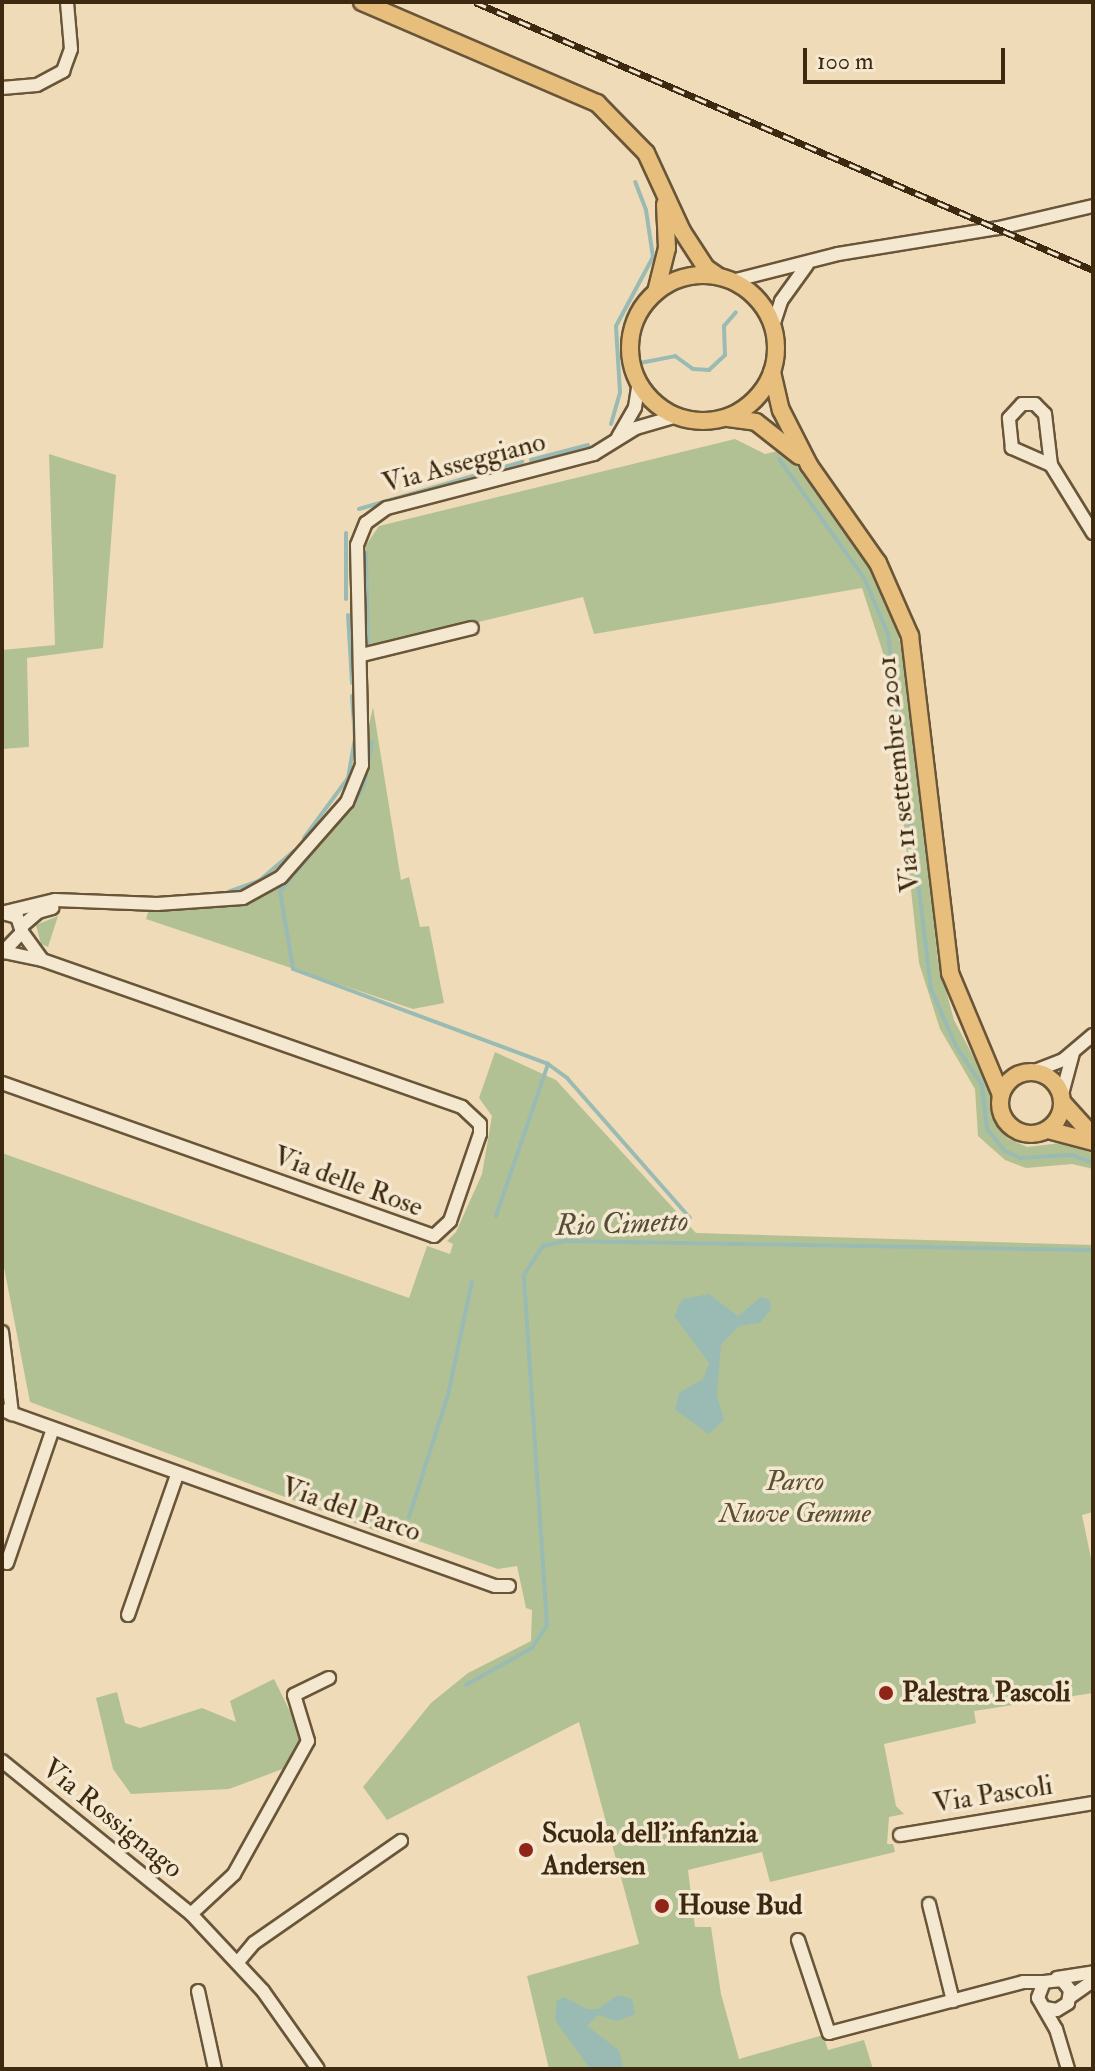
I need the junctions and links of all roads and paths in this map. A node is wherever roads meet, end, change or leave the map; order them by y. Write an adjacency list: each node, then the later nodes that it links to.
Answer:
1 (67, 2): 3 (street)
2 (362, 2): 4 (main road)
3 (2, 88)
4 (665, 194): 7 (main road); 8 (main road)
5 (1093, 206): 6 (street)
6 (807, 265): 7 (street); 9 (street)
7 (725, 278): 8 (main road); 9 (main road)
8 (656, 292): 11 (main road)
9 (773, 326): 10 (main road)
10 (772, 372): 13 (main road); 15 (main road, Via 11 settembre 2001)
11 (639, 383): 12 (main road); 14 (street)
12 (677, 416): 13 (main road, Via Asseggiano); 14 (street, Via Asseggiano)
13 (724, 418): 15 (main road, Via 11 settembre 2001)
14 (613, 443): 19 (street, Via Asseggiano)
15 (809, 465): 27 (main road, Via 11 settembre 2001)
16 (1051, 465): 16 (street); 17 (street)
17 (1093, 533)
18 (472, 628): 19 (street)
19 (362, 655): 20 (street, Via Asseggiano)
20 (107, 902): 21 (street, Via Asseggiano); 22 (street, Via Asseggiano)
21 (4, 913): 22 (street, Via Asseggiano)
22 (22, 929): 23 (street, Via Asseggiano); 24 (street)
23 (3, 952): 24 (street, Via delle Rose)
24 (42, 960): 29 (street, Via delle Rose)
25 (1093, 1035): 26 (street)
26 (1075, 1050): 28 (street); 31 (street)
27 (983, 1051): 28 (main road, Via 11 settembre 2001); 30 (main road, Via 11 settembre 2001)
28 (1027, 1072): 30 (main road); 31 (main road, Via 11 settembre 2001)
29 (2, 1083)
30 (1001, 1095): 32 (main road, Via 11 settembre 2001)
31 (1062, 1098): 32 (main road); 33 (main road, Via 11 settembre 2001)
32 (1048, 1130): 33 (main road, Via 11 settembre 2001)
33 (1093, 1139)
34 (2, 1332): 35 (street, Via del Parco)
35 (7, 1412): 36 (street, Via del Parco)
36 (53, 1429): 37 (street, Via del Parco); 38 (street)
37 (177, 1475): 39 (street, Via del Parco); 40 (street)
38 (7, 1563)
39 (509, 1586)
40 (128, 1615)
41 (329, 1678): 47 (street, Via Rossignago)
42 (2, 1761): 47 (street, Via Rossignago)
43 (1093, 1803): 44 (street, Via Pascoli)
44 (900, 1835)
45 (401, 1841): 49 (street)
46 (929, 1904): 55 (street)
47 (191, 1914): 49 (street, Via Rossignago)
48 (798, 1940): 55 (street)
49 (238, 1962): 60 (street, Via Rossignago)
50 (1093, 1972): 51 (street)
51 (1050, 1980): 53 (street); 56 (street); 57 (street)
52 (1093, 1981): 56 (street)
53 (1006, 1988): 55 (street); 57 (street)
54 (198, 1991): 59 (street)
55 (953, 2001)
56 (1067, 2002): 57 (street); 58 (street)
57 (1043, 2005): 58 (street)
58 (1056, 2029): 61 (street)
59 (215, 2069)
60 (318, 2069)
61 (1068, 2069)

